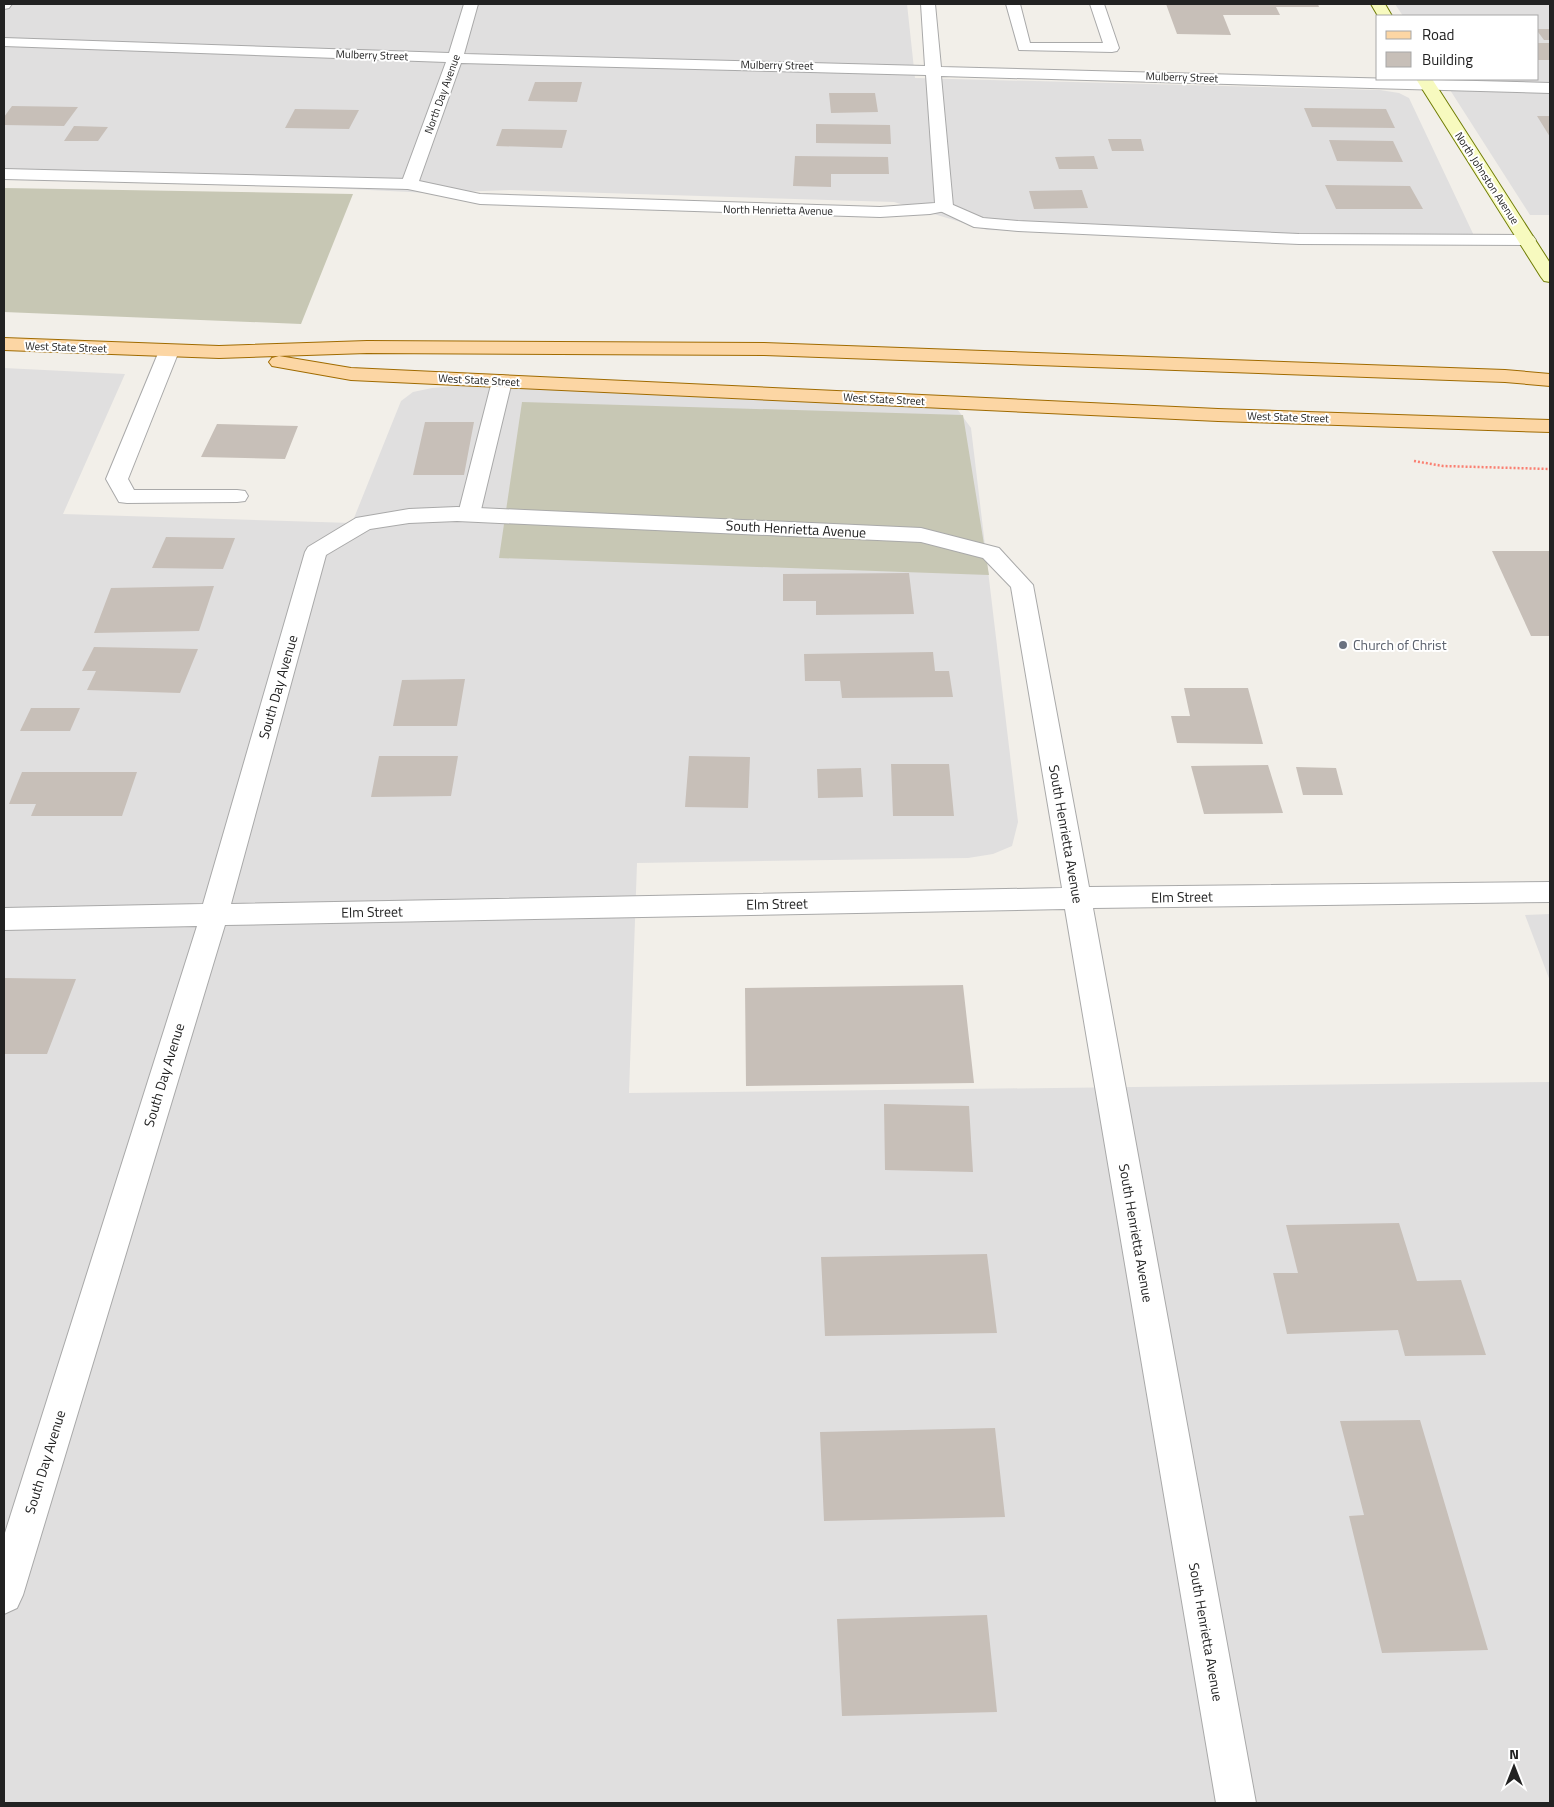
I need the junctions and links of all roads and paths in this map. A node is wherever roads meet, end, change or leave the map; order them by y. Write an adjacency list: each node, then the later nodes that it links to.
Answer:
1 (471, 4): 8 (street, North Day Avenue)
2 (928, 4): 9 (street)
3 (1013, 4): 4 (street)
4 (1097, 4)
5 (1378, 4): 6 (street)
6 (1385, 15)
7 (4, 42): 8 (street, Mulberry Street)
8 (455, 58): 9 (street, Mulberry Street); 13 (street, North Day Avenue)
9 (934, 69): 10 (street, Mulberry Street); 14 (street)
10 (1426, 82): 11 (street, Mulberry Street); 15 (street, North Johnston Avenue)
11 (1550, 88)
12 (4, 174): 13 (street, North Henrietta Avenue)
13 (410, 184): 14 (street, North Henrietta Avenue)
14 (944, 206): 15 (street)
15 (1527, 240): 16 (street, North Johnston Avenue)
16 (1550, 277)
17 (4, 344): 18 (main road, West State Street)
18 (169, 351): 19 (main road, West State Street); 23 (street)
19 (219, 352): 20 (main road, West State Street); 21 (main road, West State Street)
20 (502, 380): 22 (main road, West State Street); 24 (street)
21 (1550, 380)
22 (1550, 426)
23 (237, 496)
24 (470, 514): 25 (street, South Henrietta Avenue); 27 (street, South Henrietta Avenue)
25 (316, 552): 28 (street, South Day Avenue)
26 (1550, 892): 27 (street, Elm Street)
27 (1078, 898): 28 (street, Elm Street); 31 (street, South Henrietta Avenue)
28 (214, 915): 29 (street, Elm Street); 30 (street, South Day Avenue)
29 (4, 919)
30 (4, 1596)
31 (1236, 1803)

